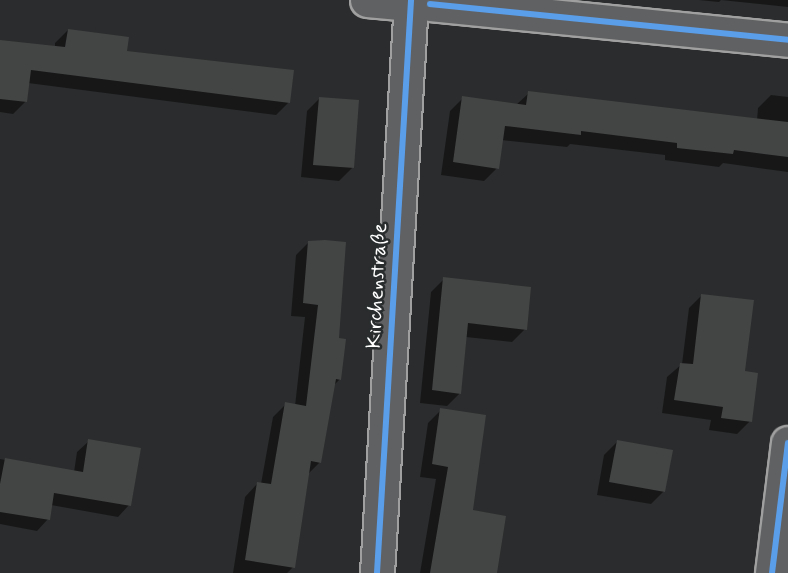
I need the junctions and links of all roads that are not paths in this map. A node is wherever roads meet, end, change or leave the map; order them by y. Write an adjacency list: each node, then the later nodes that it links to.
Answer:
1 (367, 0): 2 (street)
2 (417, 3): 3 (street); 5 (street, Kirchenstraße)
3 (788, 40)
4 (788, 442): 6 (street)
5 (377, 573)
6 (772, 573)

